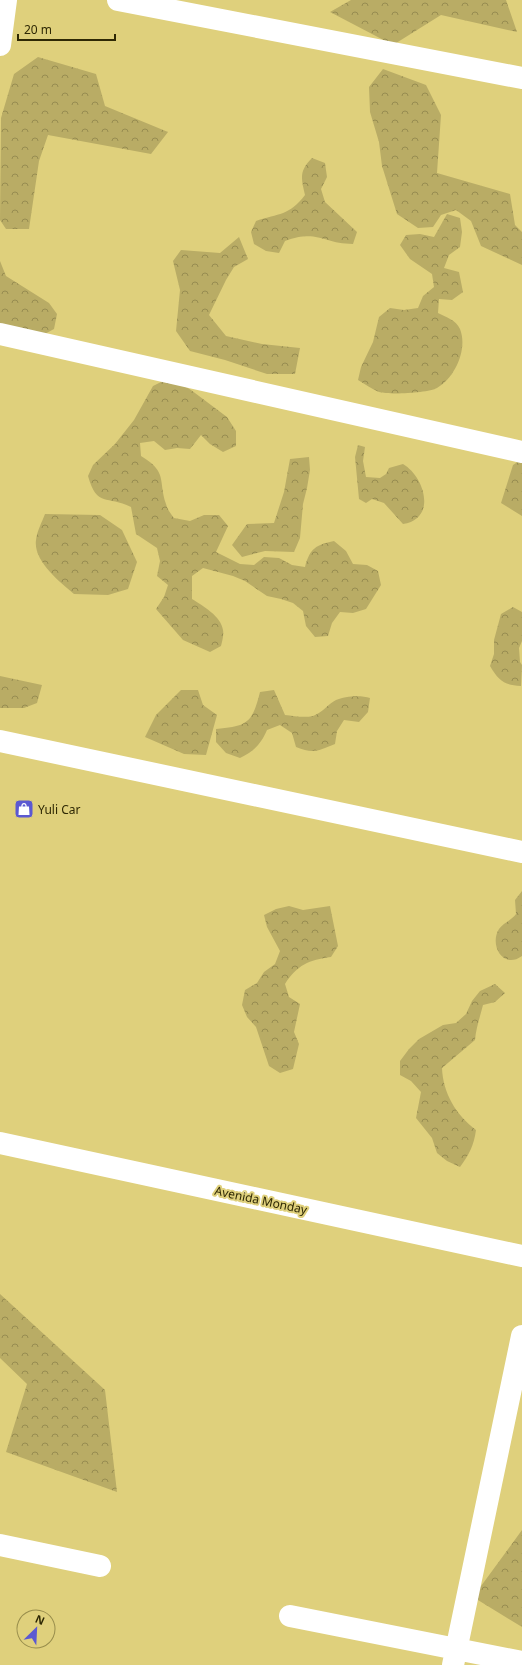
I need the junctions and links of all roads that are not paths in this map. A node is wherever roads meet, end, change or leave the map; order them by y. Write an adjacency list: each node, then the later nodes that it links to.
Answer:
1 (6, 0): 3 (street)
2 (118, 0): 4 (street)
3 (0, 45)
4 (522, 78)
5 (0, 334): 6 (street)
6 (522, 452)
7 (0, 741): 8 (street)
8 (522, 852)
9 (0, 1143): 10 (street, Avenida Monday)
10 (522, 1256)
11 (522, 1336): 15 (street)
12 (0, 1545): 13 (street)
13 (100, 1566)
14 (290, 1616): 15 (street)
15 (455, 1657): 16 (street)
16 (522, 1662)

